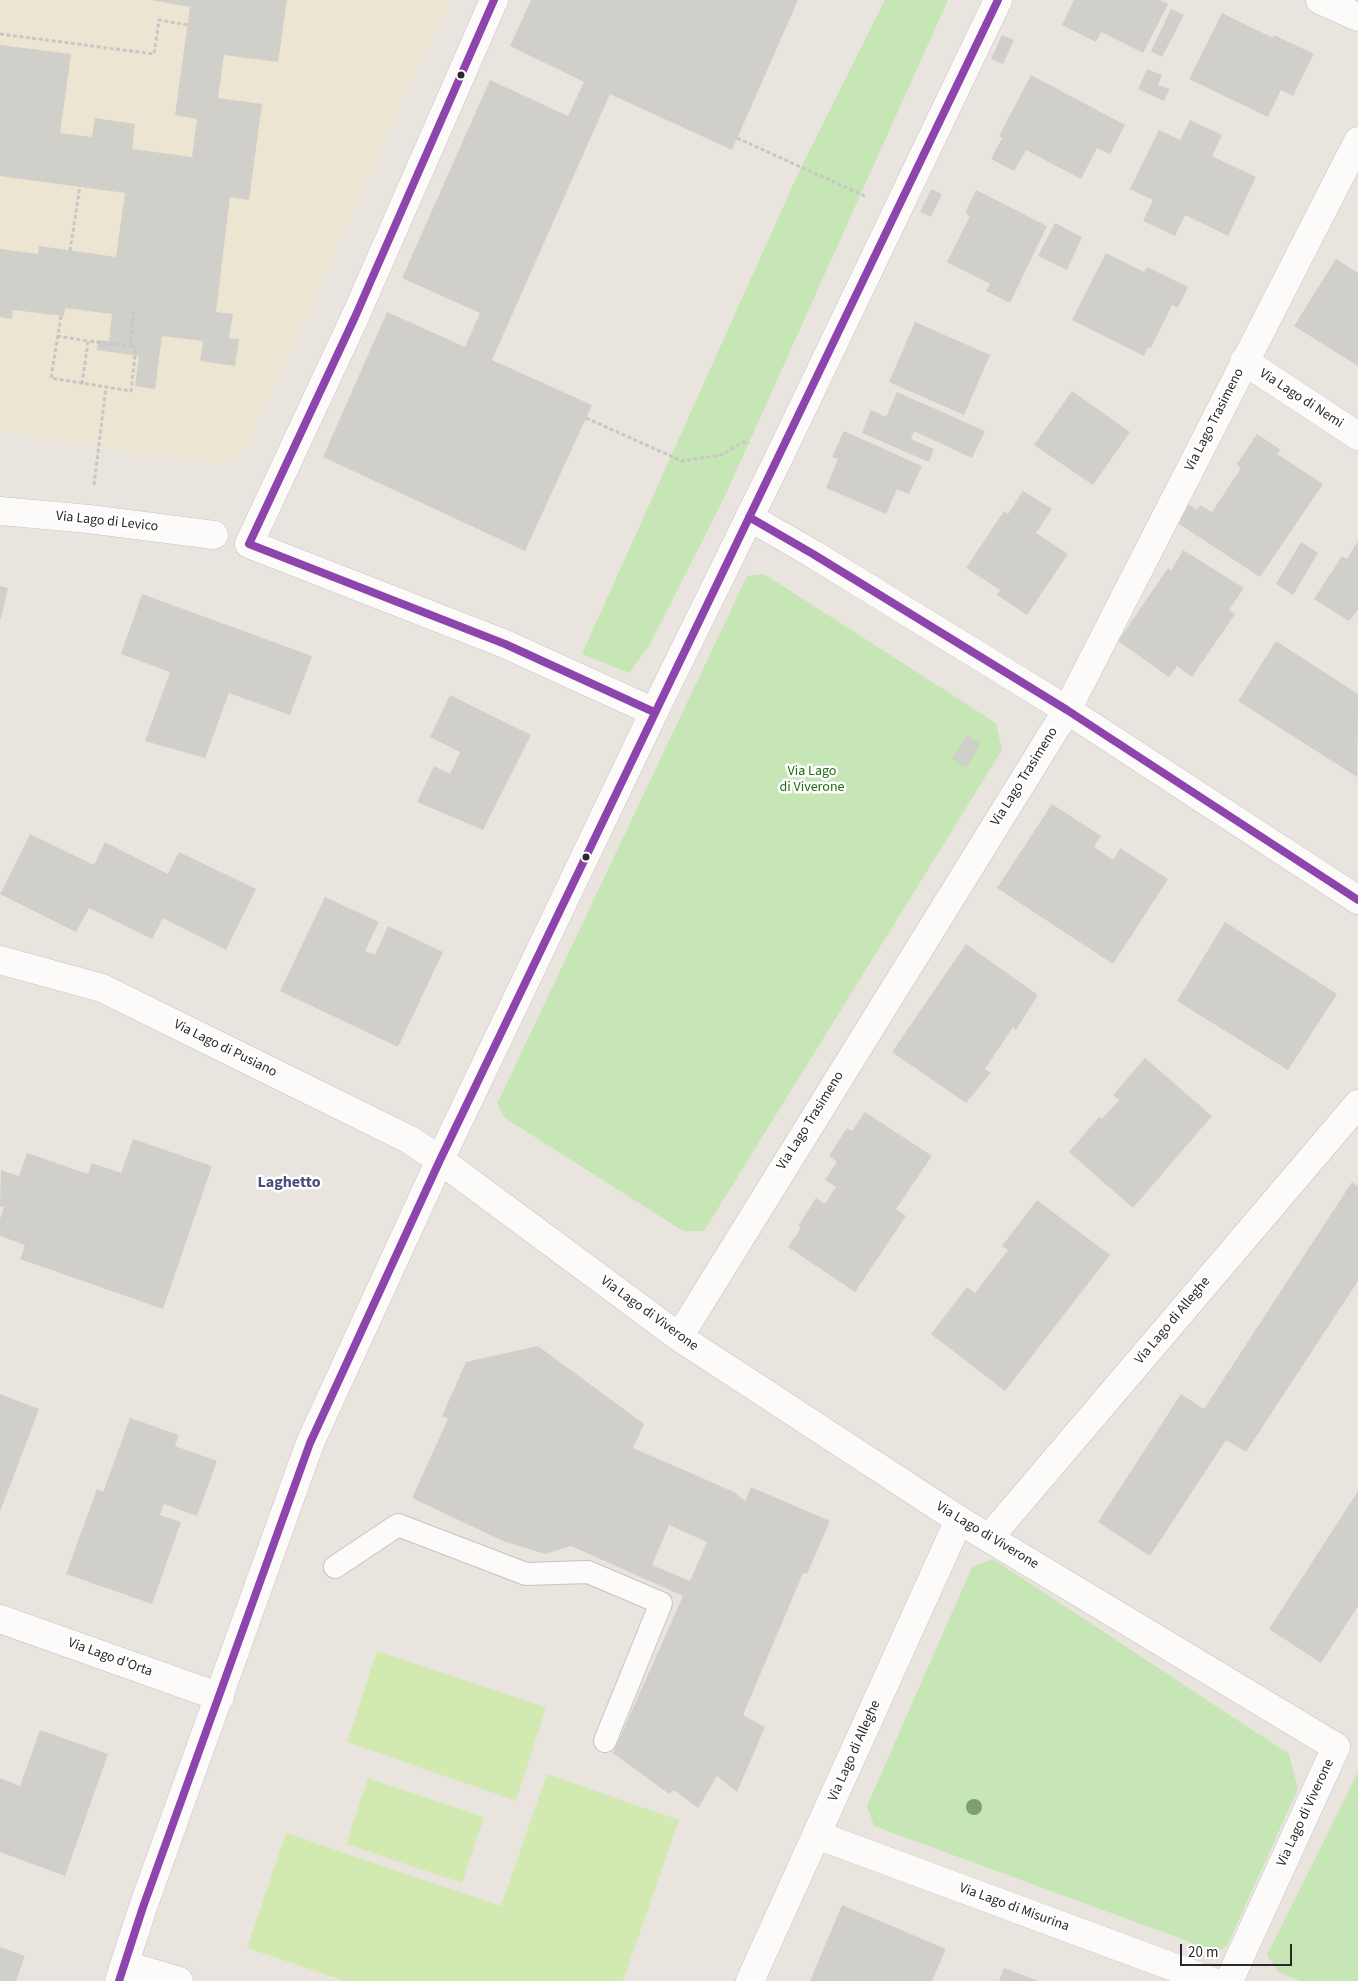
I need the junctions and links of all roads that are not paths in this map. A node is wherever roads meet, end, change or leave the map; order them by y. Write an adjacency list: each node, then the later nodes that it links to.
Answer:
1 (494, 0): 12 (street)
2 (998, 0): 9 (street)
3 (1320, 0): 4 (street)
4 (1358, 17)
5 (1358, 142): 6 (street, Via Lago Trasimeno)
6 (1244, 361): 7 (street, Via Lago di Nemi); 11 (street, Via Lago Trasimeno)
7 (1358, 436)
8 (0, 511): 10 (street, Via Lago di Levico)
9 (749, 517): 11 (street); 12 (street)
10 (214, 535)
11 (1067, 710): 13 (street); 17 (street, Via Lago Trasimeno)
12 (654, 712): 16 (street)
13 (1358, 900)
14 (0, 960): 16 (street, Via Lago di Pusiano)
15 (1358, 1104): 19 (street, Via Lago di Alleghe)
16 (440, 1160): 17 (street, Via Lago di Viverone); 22 (street)
17 (678, 1336): 18 (street, Via Lago di Viverone)
18 (958, 1520): 19 (street, Via Lago di Viverone); 24 (street, Via Lago di Alleghe)
19 (989, 1538): 29 (street, Via Lago di Viverone)
20 (336, 1567): 23 (lane)
21 (0, 1619): 22 (street, Via Lago d'Orta)
22 (220, 1697): 25 (street)
23 (605, 1741)
24 (818, 1835): 27 (street, Via Lago di Alleghe); 28 (street, Via Lago di Misurina)
25 (122, 1973): 26 (street)
26 (179, 1981)
27 (750, 1981)
28 (1210, 1981)
29 (1229, 1981)

